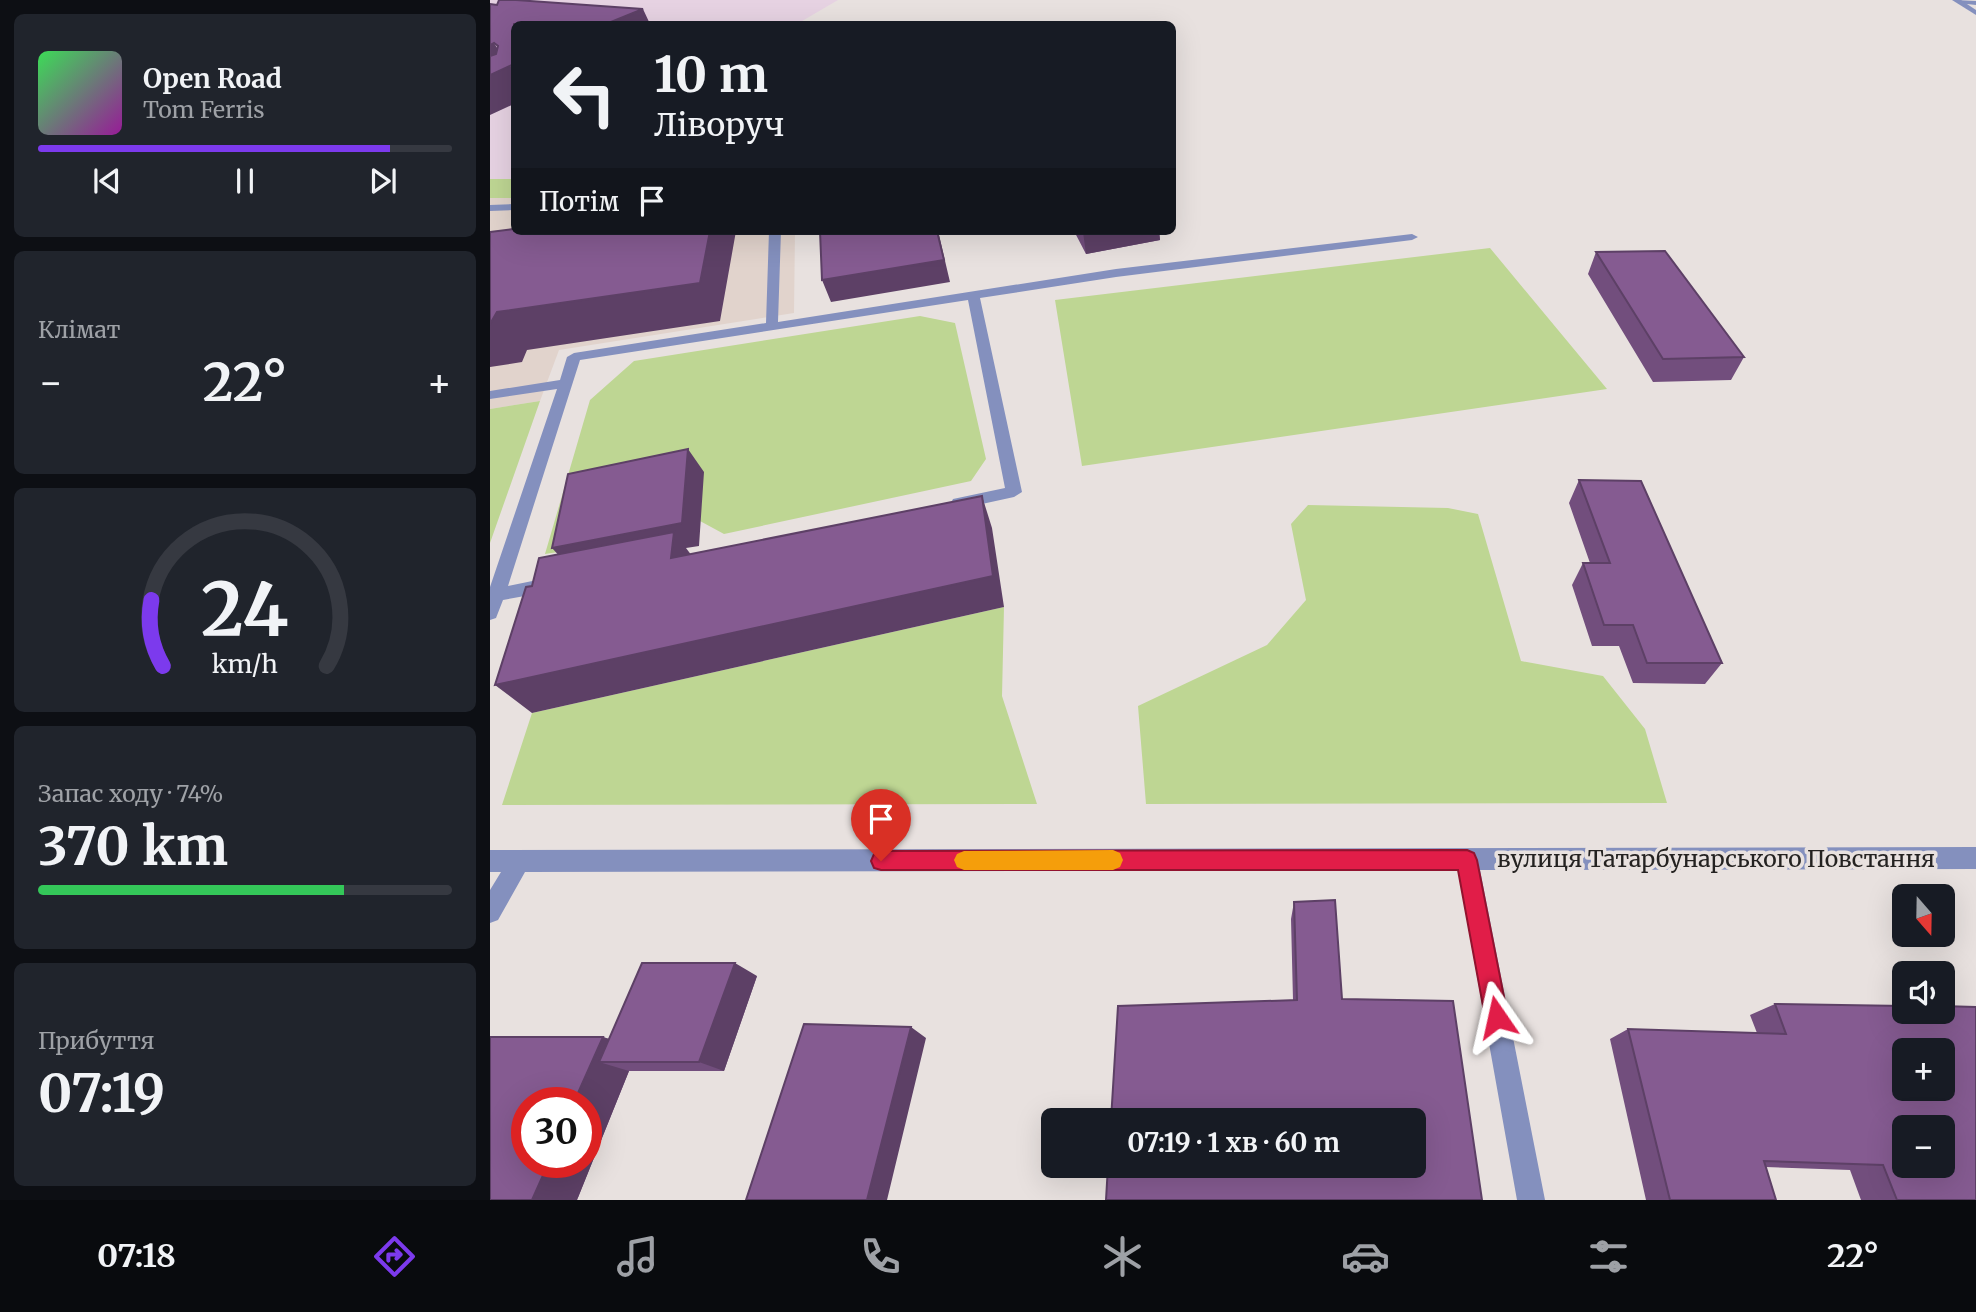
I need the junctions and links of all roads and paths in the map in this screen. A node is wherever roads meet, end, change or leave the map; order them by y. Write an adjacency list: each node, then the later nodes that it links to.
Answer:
1 (1957, 1): 2 (street); 3 (street)
2 (1976, 3)
3 (1976, 13)
4 (511, 207): 5 (street)
5 (490, 208)
6 (775, 235): 9 (street)
7 (1412, 237): 8 (street)
8 (973, 295): 9 (street); 12 (street)
9 (772, 324): 10 (street)
10 (567, 383): 11 (street); 14 (street)
11 (490, 396)
12 (945, 505)
13 (564, 582): 14 (street)
14 (495, 595): 15 (street)
15 (490, 614)
16 (1976, 858): 17 (street, вулиця Татарбунарського Повстання)
17 (1467, 860): 19 (street, вулиця Татарбунарського Повстання); 21 (street)
18 (490, 861): 19 (street, вулиця Татарбунарського Повстання)
19 (519, 861): 20 (street)
20 (490, 912)
21 (1531, 1200)

